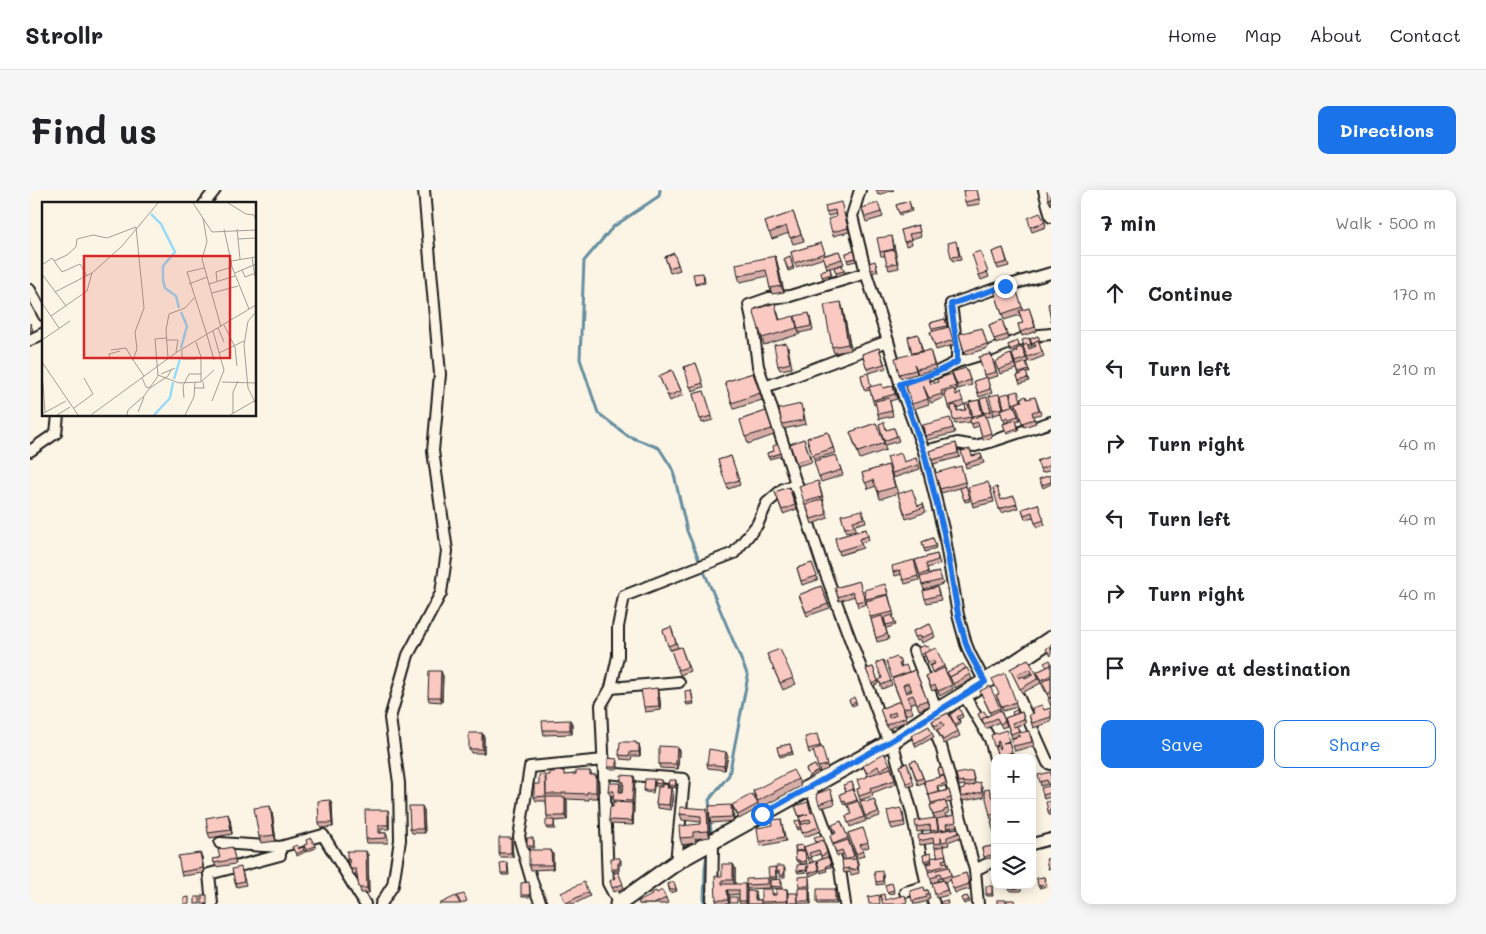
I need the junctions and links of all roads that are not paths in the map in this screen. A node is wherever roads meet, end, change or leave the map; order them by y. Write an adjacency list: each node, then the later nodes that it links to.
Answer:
1 (215, 190): 5 (street)
2 (424, 190): 49 (street)
3 (860, 190): 7 (street)
4 (1044, 190): 6 (street)
5 (206, 202)
6 (1051, 217)
7 (866, 273): 14 (street); 17 (street)
8 (1051, 273): 15 (street)
9 (30, 290): 10 (street)
10 (42, 312)
11 (42, 334): 13 (street)
12 (1051, 334): 15 (street)
13 (30, 340)
14 (888, 341): 16 (street); 17 (street)
15 (957, 362): 16 (street)
16 (900, 384): 21 (street)
17 (765, 387): 22 (street)
18 (58, 416): 20 (street)
19 (1051, 422): 21 (street)
20 (30, 451)
21 (924, 452): 27 (street)
22 (797, 484): 28 (street); 31 (street)
23 (1051, 639): 25 (street)
24 (914, 651): 30 (street)
25 (1006, 670): 27 (street); 34 (street)
26 (679, 682): 28 (street)
27 (985, 682): 29 (street)
28 (611, 688): 33 (street)
29 (964, 695): 30 (street); 32 (street)
30 (933, 714): 31 (street); 44 (street)
31 (890, 742): 36 (street); 45 (street)
32 (994, 754)
33 (604, 760): 35 (street); 50 (street)
34 (1051, 764)
35 (604, 773): 43 (street); 51 (street)
36 (810, 787): 38 (street); 53 (street)
37 (1051, 839): 40 (street)
38 (713, 841): 43 (street); 52 (street)
39 (220, 843): 41 (street)
40 (1036, 843)
41 (280, 847): 47 (street); 48 (street)
42 (991, 862): 44 (street)
43 (676, 863): 51 (street)
44 (975, 870): 55 (street)
45 (927, 886): 46 (street); 54 (street)
46 (905, 892)
47 (212, 904)
48 (365, 904)
49 (381, 904)
50 (541, 904)
51 (619, 904)
52 (712, 904)
53 (845, 904)
54 (934, 904)
55 (978, 904)

